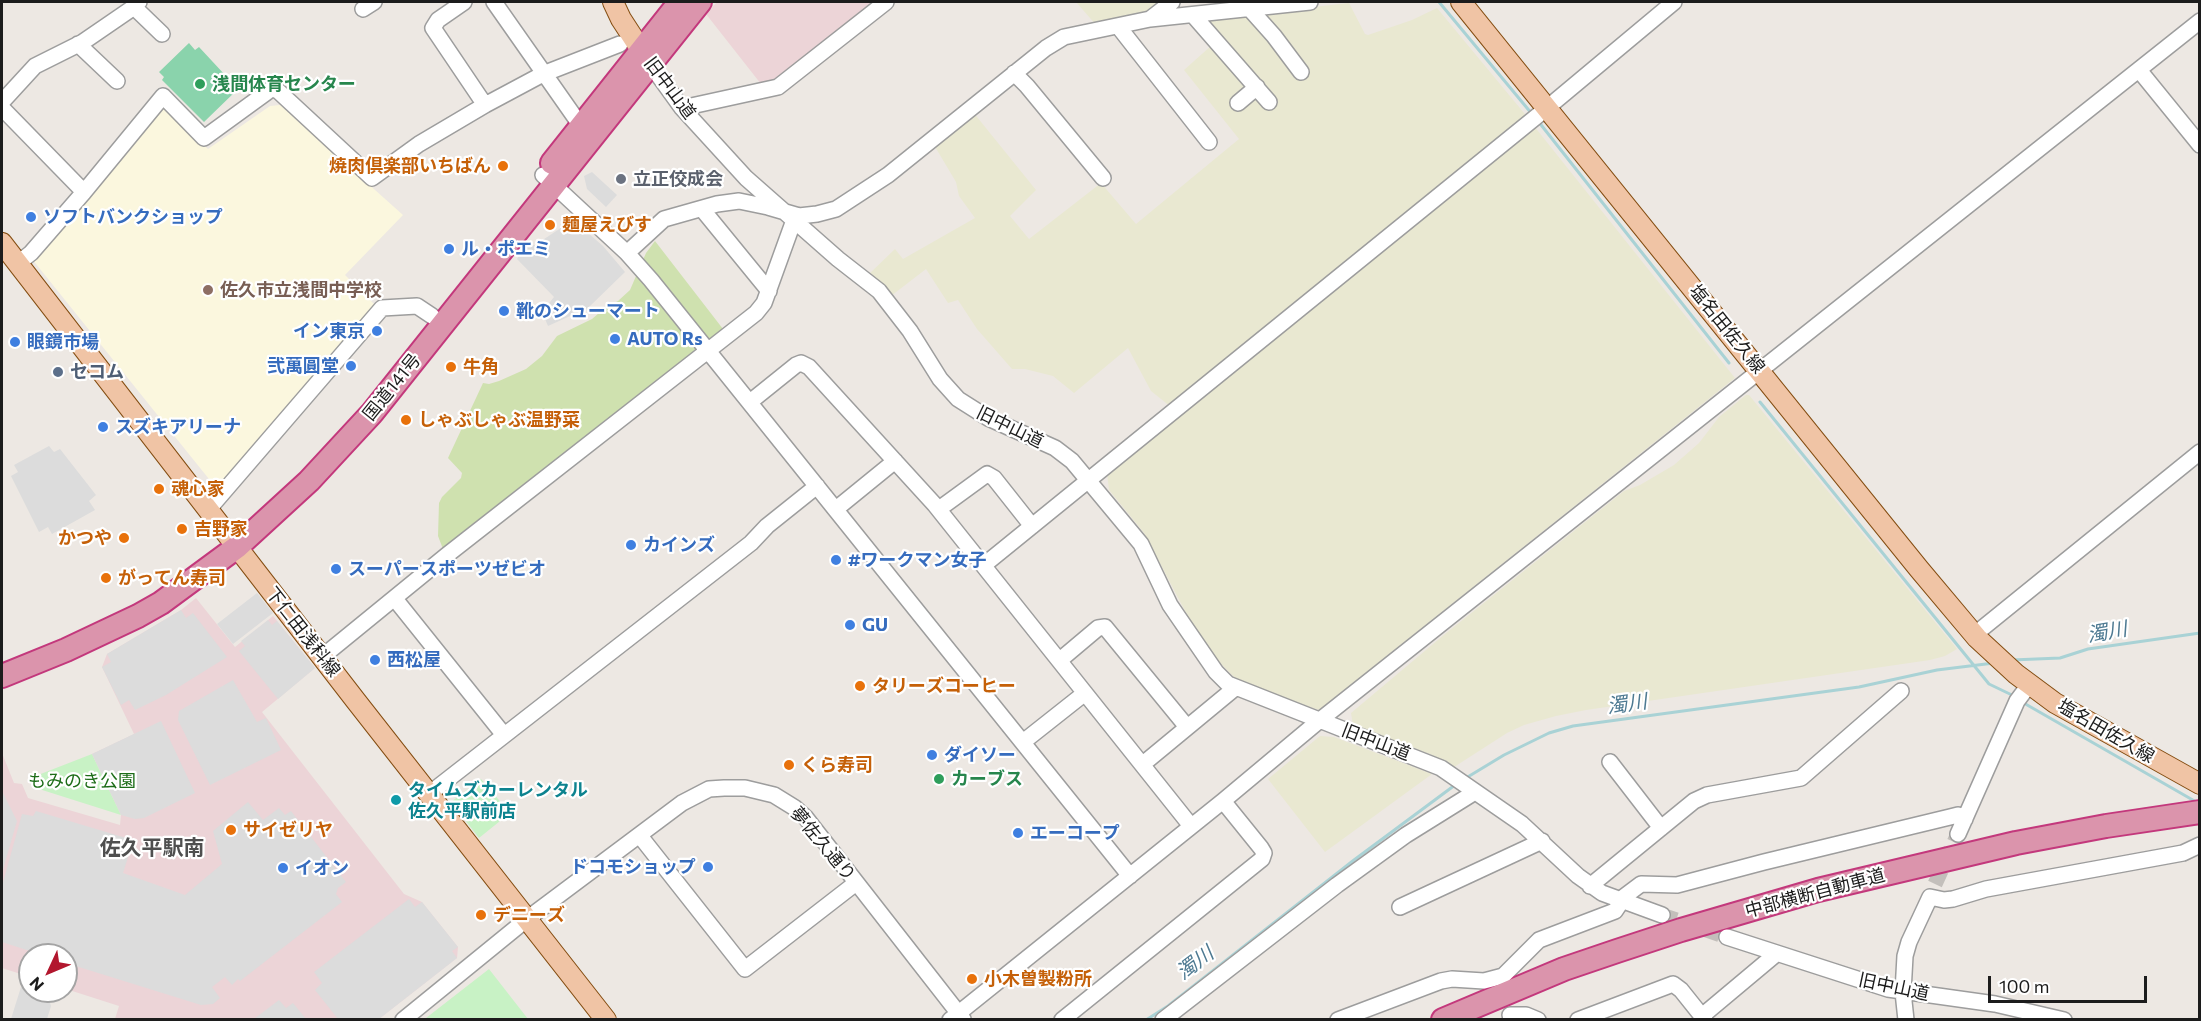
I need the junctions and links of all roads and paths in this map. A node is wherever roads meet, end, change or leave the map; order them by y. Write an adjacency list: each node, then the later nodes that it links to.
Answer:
1 (464, 2): 30 (street)
2 (494, 2): 24 (street)
3 (613, 2): 20 (main road, 旧中山道)
4 (680, 2): 20 (highway, 国道141号)
5 (700, 2): 20 (highway, 国道141号)
6 (886, 2): 32 (street)
7 (1172, 2): 14 (street)
8 (1310, 2): 12 (street)
9 (1461, 2): 33 (main road, 塩名田佐久線)
10 (1674, 2): 33 (street)
11 (137, 4): 17 (street); 18 (street)
12 (1249, 8): 13 (street); 21 (street)
13 (1193, 15): 14 (street); 26 (street)
14 (1150, 20): 16 (street)
15 (2199, 21): 22 (street)
16 (1118, 26): 23 (street); 35 (street)
17 (162, 34)
18 (78, 44): 25 (street); 27 (street)
19 (620, 45): 24 (street)
20 (646, 58): 32 (street, 旧中山道); 34 (highway, 国道141号); 38 (highway, 国道141号)
21 (1293, 68)
22 (2139, 70): 36 (street); 48 (street)
23 (1014, 73): 37 (street); 41 (street)
24 (543, 74): 30 (street); 34 (street)
25 (117, 81)
26 (1257, 87): 28 (street); 29 (street)
27 (2, 102)
28 (1269, 102)
29 (1238, 103)
30 (485, 105): 39 (street)
31 (2, 108): 39 (street)
32 (682, 108): 41 (street, 旧中山道)
33 (1538, 115): 48 (main road, 塩名田佐久線); 52 (street)
34 (581, 126): 38 (highway, 国道141号)
35 (1209, 142)
36 (2199, 145)
37 (1103, 178)
38 (548, 180): 43 (street); 46 (highway, 国道141号); 58 (highway, 国道141号)
39 (84, 192): 44 (street)
40 (702, 209): 41 (street); 43 (street); 45 (street)
41 (791, 217): 45 (street); 52 (street, 旧中山道)
42 (2, 243): 44 (main road, 下仁田浅科線)
43 (627, 254): 47 (street)
44 (17, 264): 56 (main road, 下仁田浅科線)
45 (769, 291): 47 (street)
46 (432, 316): 56 (street); 58 (highway, 国道141号)
47 (709, 350): 49 (street); 60 (street)
48 (1760, 370): 61 (main road, 塩名田佐久線); 70 (street)
49 (750, 402): 51 (street); 53 (street)
50 (2199, 452): 61 (street)
51 (895, 461): 54 (street); 55 (street)
52 (1089, 480): 57 (street); 66 (street, 旧中山道)
53 (817, 486): 54 (street); 72 (street)
54 (836, 509): 73 (street)
55 (939, 509): 57 (street); 59 (street)
56 (208, 510): 58 (main road, 下仁田浅科線)
57 (1032, 526): 59 (street)
58 (233, 542): 62 (main road, 下仁田浅科線); 63 (highway, 国道141号); 65 (highway, 国道141号)
59 (984, 565): 64 (street)
60 (395, 599): 62 (street); 72 (street)
61 (1974, 635): 67 (main road, 塩名田佐久線)
62 (322, 657): 78 (main road, 下仁田浅科線)
63 (2, 660)
64 (1060, 660): 69 (street); 71 (street)
65 (2, 676)
66 (1235, 688): 70 (street, 旧中山道); 71 (street)
67 (2020, 689): 76 (main road, 塩名田佐久線); 81 (street)
68 (1901, 690): 83 (street)
69 (1085, 693): 73 (street); 74 (street)
70 (1320, 720): 77 (street, 旧中山道); 79 (street)
71 (1187, 727): 74 (street)
72 (504, 735): 78 (street)
73 (1023, 742): 88 (street)
74 (1143, 764): 82 (street)
75 (1612, 772): 83 (street)
76 (2199, 784)
77 (1474, 791): 86 (street); 104 (street)
78 (429, 794): 94 (main road, 下仁田浅科線)
79 (1223, 801): 82 (street); 103 (street)
80 (2198, 812): 106 (highway, 中部横断自動車道)
81 (1965, 819): 84 (street); 91 (street)
82 (1191, 826): 88 (street)
83 (1661, 828): 90 (street)
84 (1958, 834)
85 (640, 836): 89 (street, 夢佐久通り); 89 (street); 94 (street, 夢佐久通り)
86 (1542, 841): 90 (street); 92 (street)
87 (2199, 845): 97 (street)
88 (1130, 876): 99 (street)
89 (856, 883): 99 (street, 夢佐久通り)
90 (1590, 886): 91 (street)
91 (1622, 902): 93 (street); 105 (street)
92 (1400, 907)
93 (1662, 915)
94 (528, 920): 101 (street, 夢佐久通り); 102 (main road, 下仁田浅科線)
95 (1727, 937): 96 (street, 旧中山道)
96 (1776, 954): 97 (street, 旧中山道); 100 (street)
97 (1903, 992): 109 (street); 110 (street, 旧中山道)
98 (1503, 1014): 107 (street)
99 (957, 1018)
100 (1703, 1018): 108 (street)
101 (403, 1020)
102 (606, 1020)
103 (1062, 1020)
104 (1163, 1020)
105 (1338, 1020)
106 (1443, 1020)
107 (1538, 1020)
108 (1578, 1020)
109 (1906, 1020)
110 (2064, 1020)

